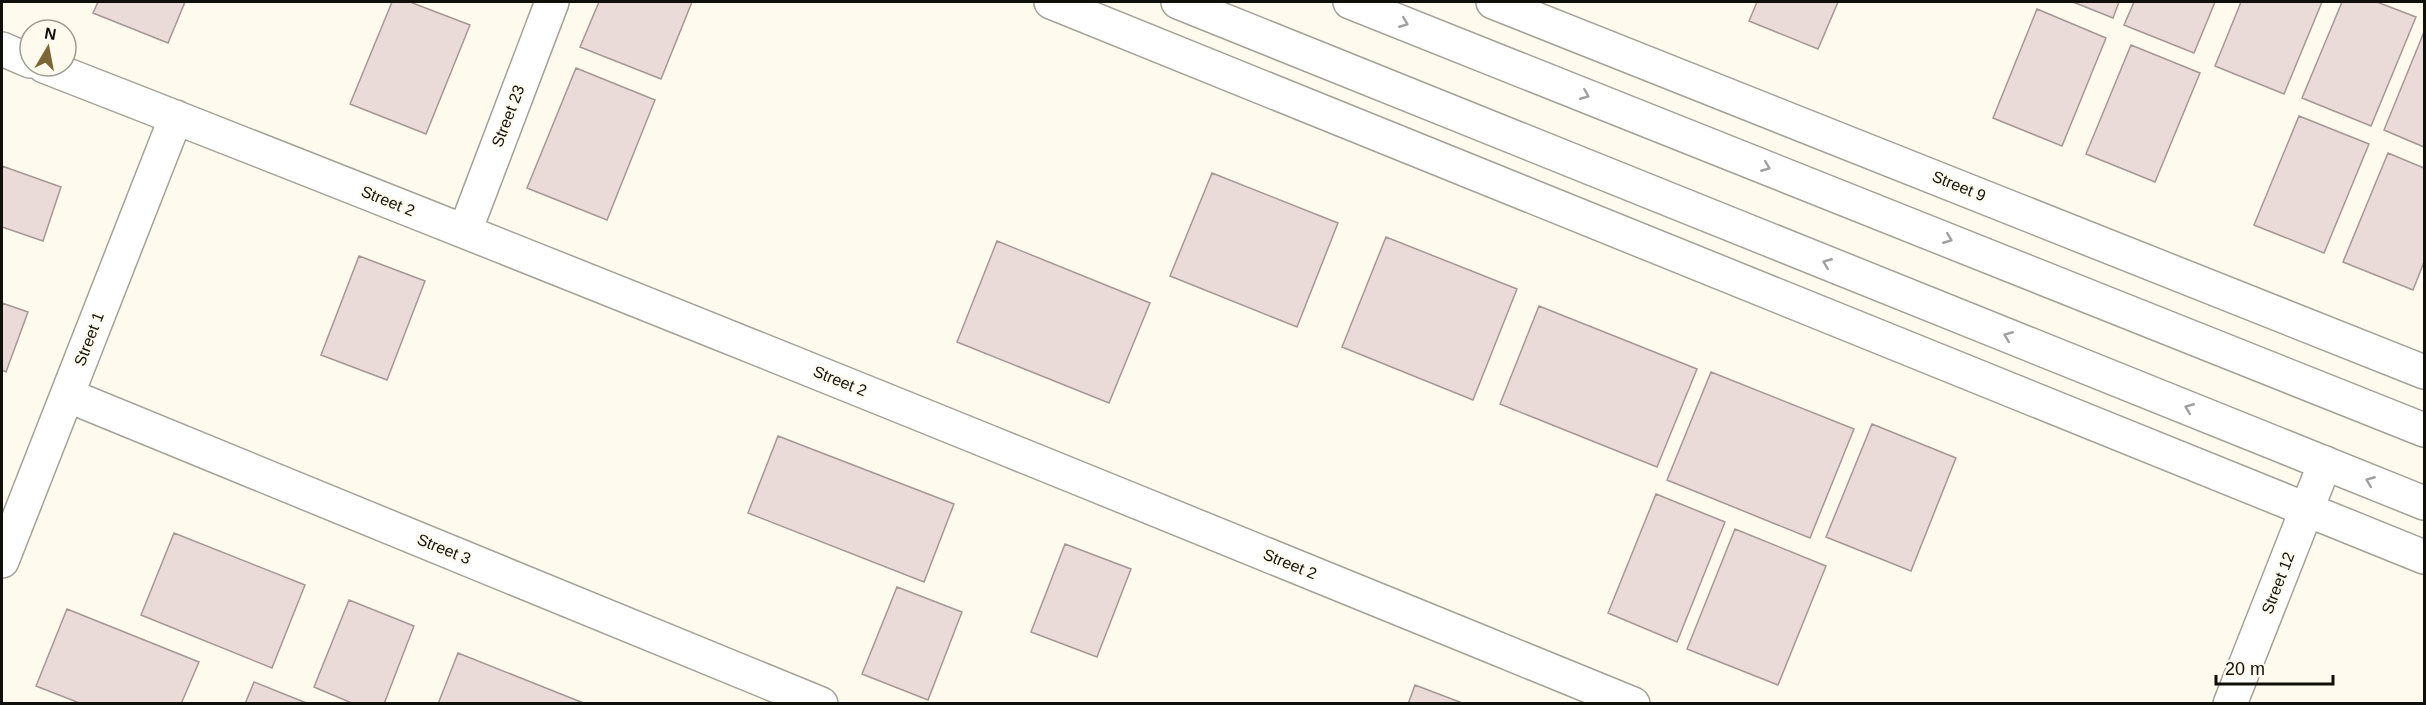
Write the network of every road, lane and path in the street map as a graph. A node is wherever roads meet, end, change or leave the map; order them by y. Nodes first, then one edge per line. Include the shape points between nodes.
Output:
1 (552, 2) edge
2 (1051, 2) edge
3 (1178, 2) edge
4 (1350, 2) edge
5 (1493, 2) edge
6 (2, 49) edge
7 (18, 55) edge
8 (75, 78) edge
9 (176, 117) junction
10 (465, 231) junction
11 (2424, 372) edge
12 (67, 395) junction
13 (2424, 430) edge
14 (2325, 463) junction
15 (2424, 503) edge
16 (2306, 509) junction
17 (2424, 557) edge
18 (2, 561) edge
19 (821, 704) edge
20 (1633, 704) edge
21 (2230, 704) edge

1 - 10 street, Street 23
2 - 16 street
14 -> 3 street
4 -> 13 street
5 - 11 street, Street 9
6 - 7 street
8 - 9 street, Street 2
9 - 10 street, Street 2
9 - 12 street, Street 1
10 - 20 street, Street 2
12 - 18 street, Street 1
12 - 19 street, Street 3
15 -> 14 street
14 - 16 street, Street 12
16 - 17 street
16 - 21 street, Street 12

